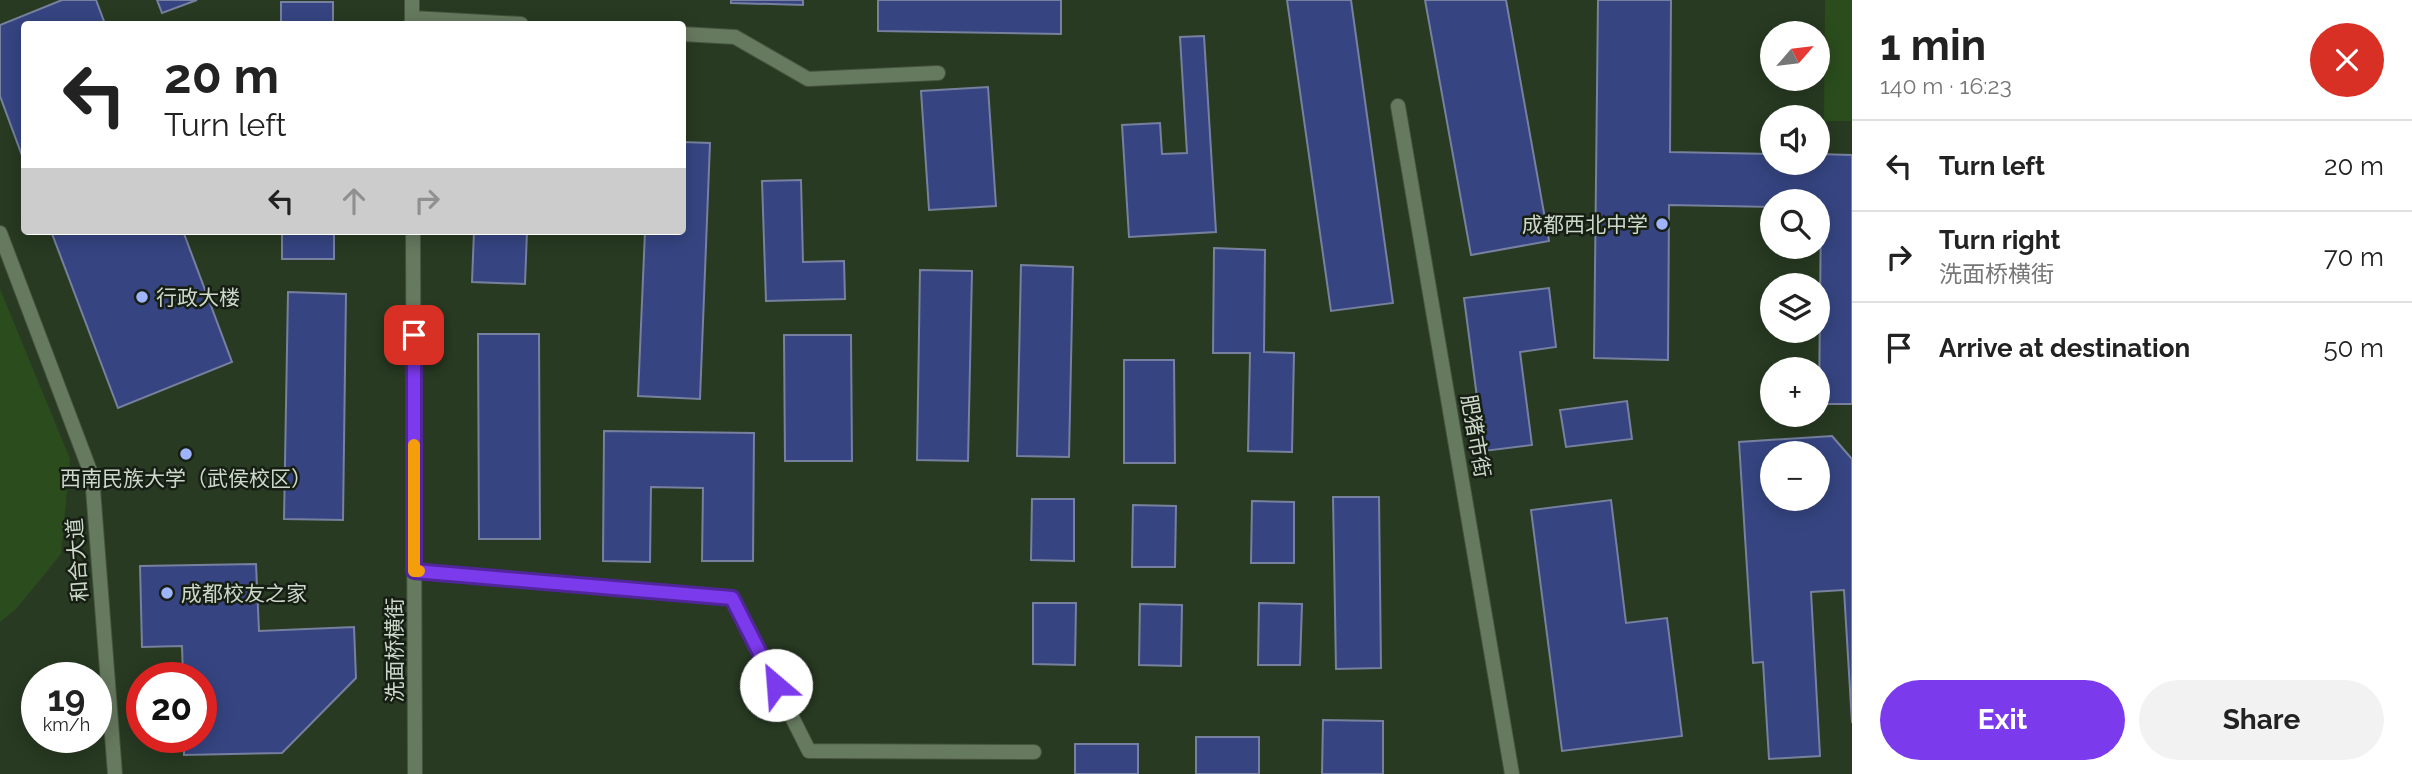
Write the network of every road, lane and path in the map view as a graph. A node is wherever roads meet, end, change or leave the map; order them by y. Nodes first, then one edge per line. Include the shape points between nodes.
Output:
1 (412, 0) edge
2 (412, 21) edge
3 (686, 34) edge
4 (938, 73) dead end
5 (1398, 106) dead end
6 (0, 233) edge
7 (413, 235) edge
8 (414, 571) junction
9 (1034, 752) dead end
10 (115, 774) edge
11 (415, 774) edge
12 (1512, 774) edge

1 - 2 street
3 - 4 street via 735,37 808,79
5 - 12 street, 肥猪市街
6 - 10 street, 和合大道 via 92,476
7 - 8 street, 洗面桥横街
8 - 9 street via 732,598 809,751
8 - 11 street, 洗面桥横街

